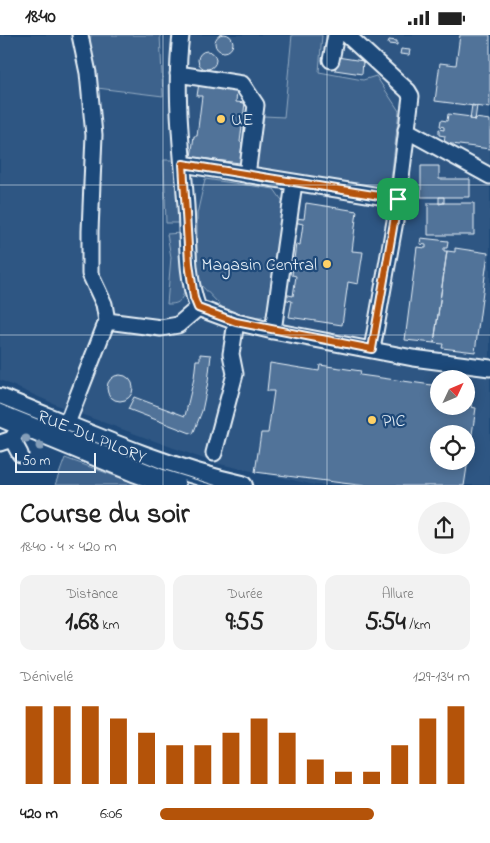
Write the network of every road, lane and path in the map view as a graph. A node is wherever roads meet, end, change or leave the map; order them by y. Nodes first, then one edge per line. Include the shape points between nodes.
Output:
1 (80, 35) edge
2 (181, 35) edge
3 (336, 35) edge
4 (347, 35) edge
5 (331, 60) dead end
6 (178, 74) junction
7 (406, 130) junction
8 (183, 164) junction
9 (247, 175) junction
10 (490, 176) edge
11 (294, 183) junction
12 (398, 199) junction
13 (198, 308) junction
14 (107, 321) junction
15 (236, 322) junction
16 (273, 331) junction
17 (372, 349) junction
18 (490, 367) edge
19 (0, 399) edge
20 (0, 416) edge
21 (66, 426) junction
22 (11, 436) edge
23 (214, 453) dead end
24 (20, 454) dead end
25 (175, 485) edge
26 (242, 485) edge

1 - 14 lane via 88,73 94,135 90,273 104,304
2 - 6 lane
3 - 5 lane
4 - 7 lane via 408,91 411,96
6 - 8 lane
6 - 9 lane via 242,84 256,105
7 - 10 lane
7 - 12 lane
8 - 9 lane
8 - 13 lane via 189,263
9 - 11 lane
11 - 12 lane
11 - 16 lane
12 - 17 lane
13 - 14 lane via 178,325 161,328
13 - 15 lane
14 - 21 lane
15 - 16 lane
15 - 23 lane via 231,354 235,374
16 - 17 lane
17 - 18 lane via 413,358
19 - 21 main road, RUE DU PILORY
20 - 22 main road, RUE DU PILORY
21 - 26 main road, RUE DU PILORY via 170,467
22 - 24 lane
22 - 25 main road, RUE DU PILORY

